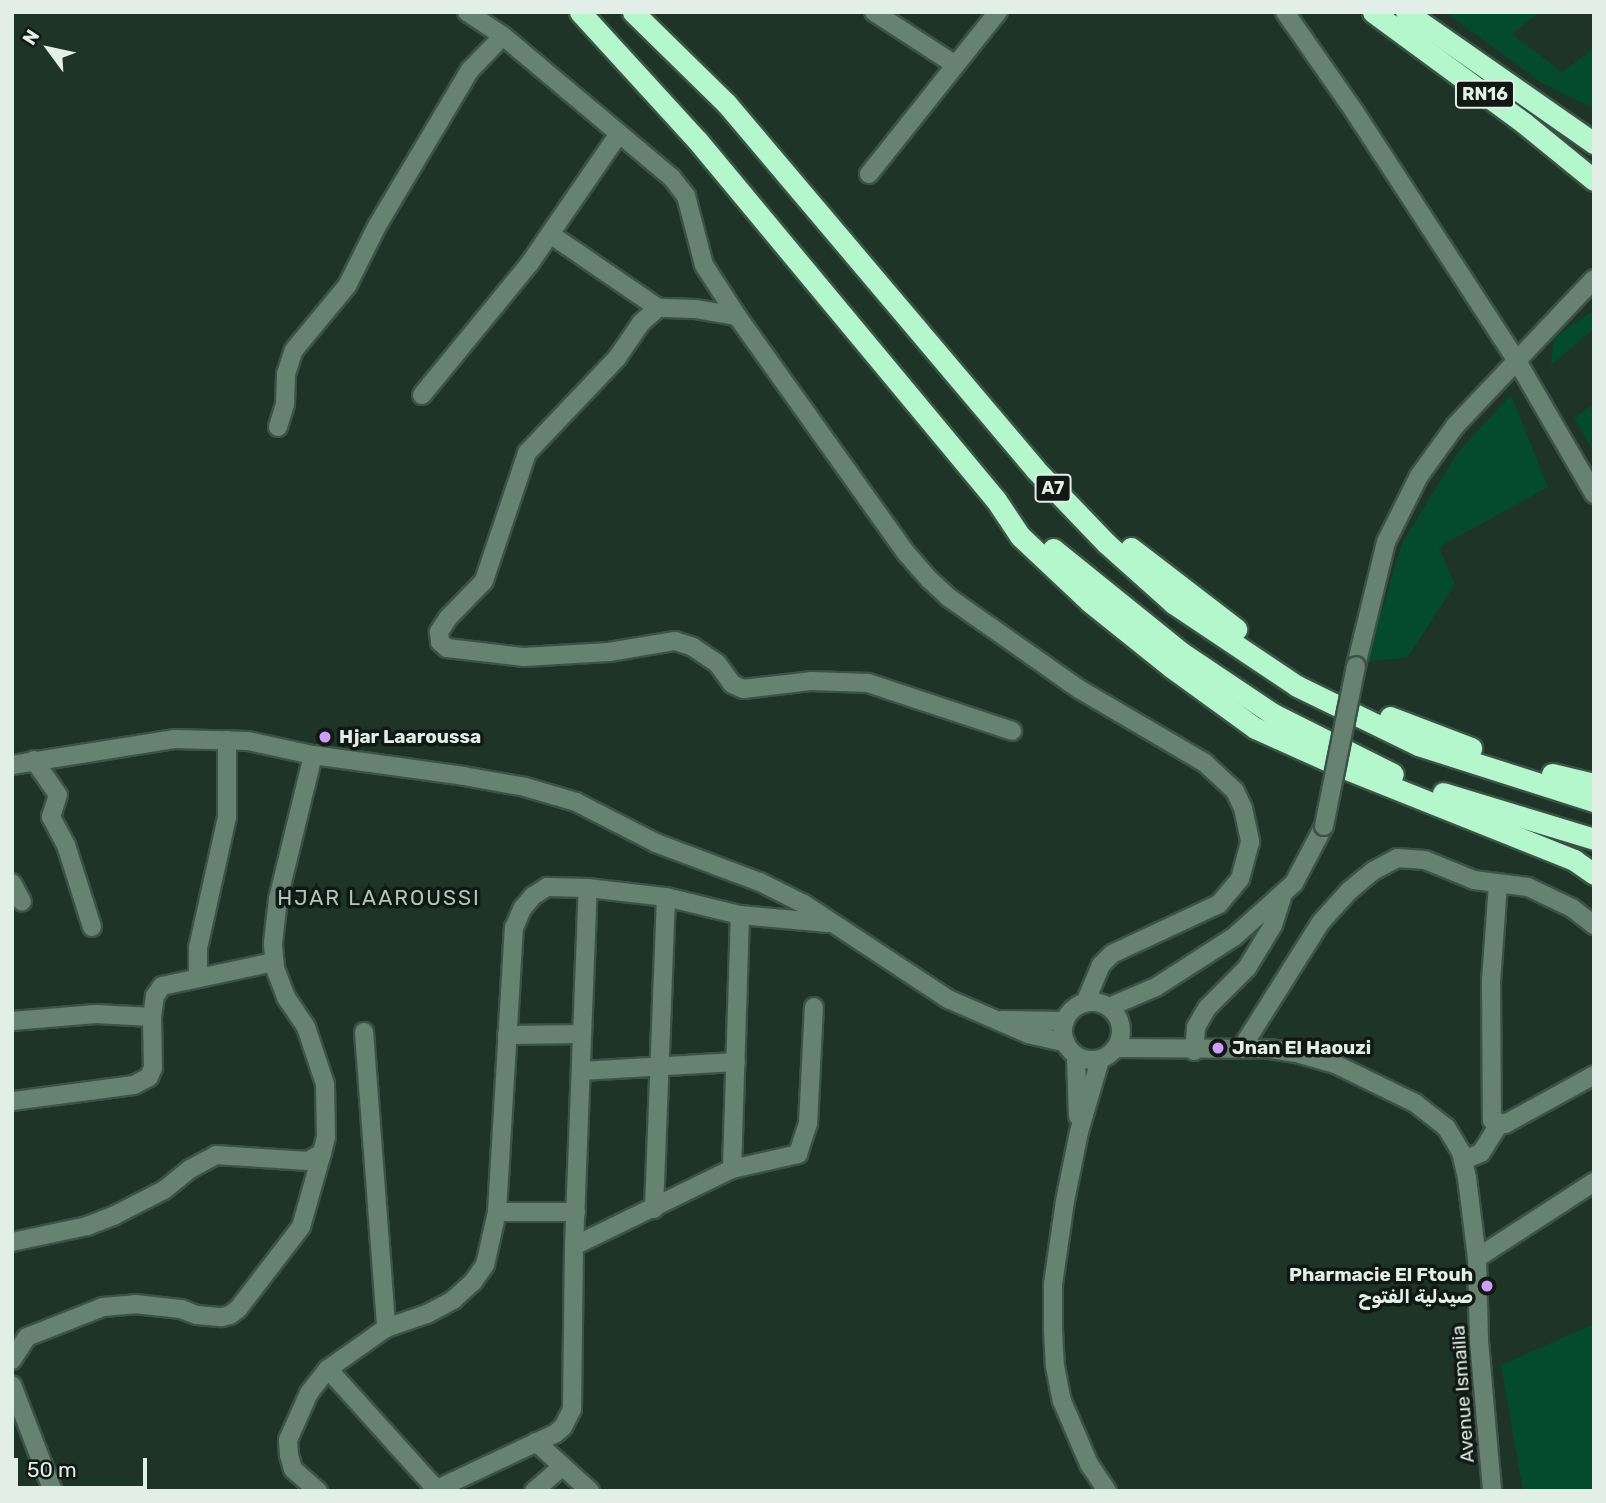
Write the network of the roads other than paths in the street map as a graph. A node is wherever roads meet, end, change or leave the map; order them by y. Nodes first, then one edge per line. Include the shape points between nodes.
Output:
1 (467, 12) edge
2 (580, 12) edge
3 (633, 12) edge
4 (874, 12) edge
5 (998, 12) edge
6 (1285, 12) edge
7 (1373, 12) edge
8 (1406, 12) edge
9 (503, 36) junction
10 (954, 64) junction
11 (618, 135) junction
12 (1594, 144) edge
13 (869, 174) dead end
14 (1594, 180) edge
15 (550, 234) junction
16 (1593, 283) edge
17 (658, 308) junction
18 (737, 316) junction
19 (1517, 361) junction
20 (422, 395) dead end
21 (278, 427) dead end
22 (1035, 469) junction
23 (1594, 494) edge
24 (996, 500) junction
25 (1012, 731) dead end
26 (227, 740) junction
27 (313, 755) junction
28 (34, 760) junction
29 (12, 765) edge
30 (1594, 784) edge
31 (1594, 801) edge
32 (1594, 839) edge
33 (1594, 874) edge
34 (12, 883) edge
35 (1498, 884) junction
36 (588, 888) junction
37 (1283, 894) junction
38 (666, 897) junction
39 (22, 902) dead end
40 (740, 915) junction
41 (829, 923) junction
42 (1594, 925) edge
43 (92, 927) dead end
44 (274, 962) junction
45 (1101, 965) junction
46 (198, 978) junction
47 (1156, 987) junction
48 (1085, 1003) junction
49 (1107, 1006) junction
50 (814, 1007) dead end
51 (152, 1017) junction
52 (998, 1020) junction
53 (12, 1021) edge
54 (1065, 1021) junction
55 (1121, 1026) junction
56 (364, 1032) dead end
57 (582, 1034) junction
58 (508, 1035) junction
59 (1116, 1048) junction
60 (1175, 1048) junction
61 (1241, 1049) junction
62 (1071, 1050) junction
63 (1194, 1051) junction
64 (1100, 1060) junction
65 (736, 1062) junction
66 (659, 1066) junction
67 (580, 1071) junction
68 (1594, 1075) edge
69 (12, 1101) edge
70 (1499, 1124) junction
71 (1079, 1132) junction
72 (322, 1153) junction
73 (1463, 1160) junction
74 (732, 1169) junction
75 (1594, 1182) edge
76 (654, 1209) junction
77 (497, 1212) junction
78 (576, 1212) junction
79 (12, 1242) edge
80 (574, 1246) junction
81 (1477, 1258) junction
82 (386, 1328) junction
83 (12, 1360) edge
84 (328, 1369) junction
85 (12, 1384) edge
86 (536, 1442) junction
87 (563, 1466) junction
88 (434, 1490) edge
89 (53, 1491) edge
90 (318, 1491) edge
91 (534, 1491) edge
92 (590, 1491) edge
93 (1107, 1491) edge
94 (1492, 1491) edge

1 - 9 street
2 - 24 highway, A7 via 697,140
3 - 22 highway, A7 via 726,103
4 - 10 street
5 - 10 street
6 - 19 street
7 - 14 highway, RN16
8 - 12 highway, RN16
9 - 11 street
9 - 21 street via 470,70 377,226 347,286 293,350
10 - 13 street
11 - 15 street
11 - 18 street via 672,178 686,196 704,265
15 - 17 street
15 - 20 street
16 - 19 street
17 - 18 street
17 - 25 street via 527,453 484,581 448,618 439,632 440,642 447,648 524,657 609,652 675,641 717,663 732,684 743,689 811,681 868,683
18 - 45 street via 930,580 1079,688 1205,763 1234,791 1250,842 1240,879 1220,904 1123,948
19 - 23 street
19 - 37 street, bridge via 1430,458 1395,519 1356,666 1324,827 1304,867
22 - 30 highway via 1313,685 1531,769
22 - 31 highway, A7 via 1106,543 1173,603 1297,686 1418,745
24 - 32 highway, A7 via 1182,653 1273,714 1390,772 1457,799
24 - 33 highway via 1020,536 1090,602 1255,728 1574,860
26 - 27 street
26 - 28 street via 174,739
26 - 46 street via 227,817 198,948
27 - 41 street via 464,776 576,802 656,843 760,881
27 - 44 street via 273,923
28 - 29 street
28 - 43 street via 58,795 51,817 66,845
34 - 39 street
35 - 42 street via 1528,887 1547,895
35 - 61 street via 1409,856 1373,872 1321,922
35 - 70 street via 1491,982 1490,1116
36 - 38 street
36 - 57 street
36 - 58 street via 547,887 522,909 514,928
37 - 47 street via 1235,936
37 - 63 street via 1273,925 1247,968 1196,1027
38 - 40 street
38 - 66 street
40 - 41 street
40 - 65 street
41 - 52 street via 929,989
44 - 46 street
44 - 72 street via 286,997 306,1027 325,1084
45 - 48 street
45 - 49 street
46 - 51 street via 159,988
47 - 49 street
47 - 55 street
48 - 49 street
48 - 54 street
49 - 55 street
50 - 74 street via 803,1146 790,1157
51 - 53 street via 96,1014
51 - 69 street via 153,1068 142,1082
52 - 54 street
52 - 62 street
54 - 62 street
55 - 59 street
55 - 60 street, Avenue Ismailia
56 - 82 street
57 - 58 street
57 - 67 street
58 - 77 street
59 - 60 street, Avenue Ismailia
59 - 64 street
60 - 63 street, Avenue Ismailia
61 - 63 street, Avenue Ismailia
61 - 73 street, Avenue Ismailia via 1300,1054 1335,1064 1415,1102 1446,1128
62 - 64 street
62 - 71 street
64 - 71 street
65 - 66 street
65 - 74 street
66 - 67 street
66 - 76 street
67 - 78 street
68 - 70 street
70 - 73 street via 1481,1153
71 - 93 street via 1053,1284 1055,1366 1062,1401 1089,1464
72 - 79 street via 308,1161 216,1155 115,1216
72 - 83 street via 301,1227 239,1309 222,1317 151,1305 103,1307 27,1337
73 - 81 street, Avenue Ismailia
74 - 76 street
75 - 81 street
76 - 80 street
77 - 78 street
77 - 82 street via 485,1265 473,1282 427,1314
78 - 80 street
80 - 86 street via 572,1409 563,1427
81 - 94 street, Avenue Ismailia
82 - 84 street
84 - 88 street
84 - 90 street via 309,1393 288,1440 293,1469
85 - 89 street
86 - 87 street
86 - 88 street
87 - 91 street
87 - 92 street

